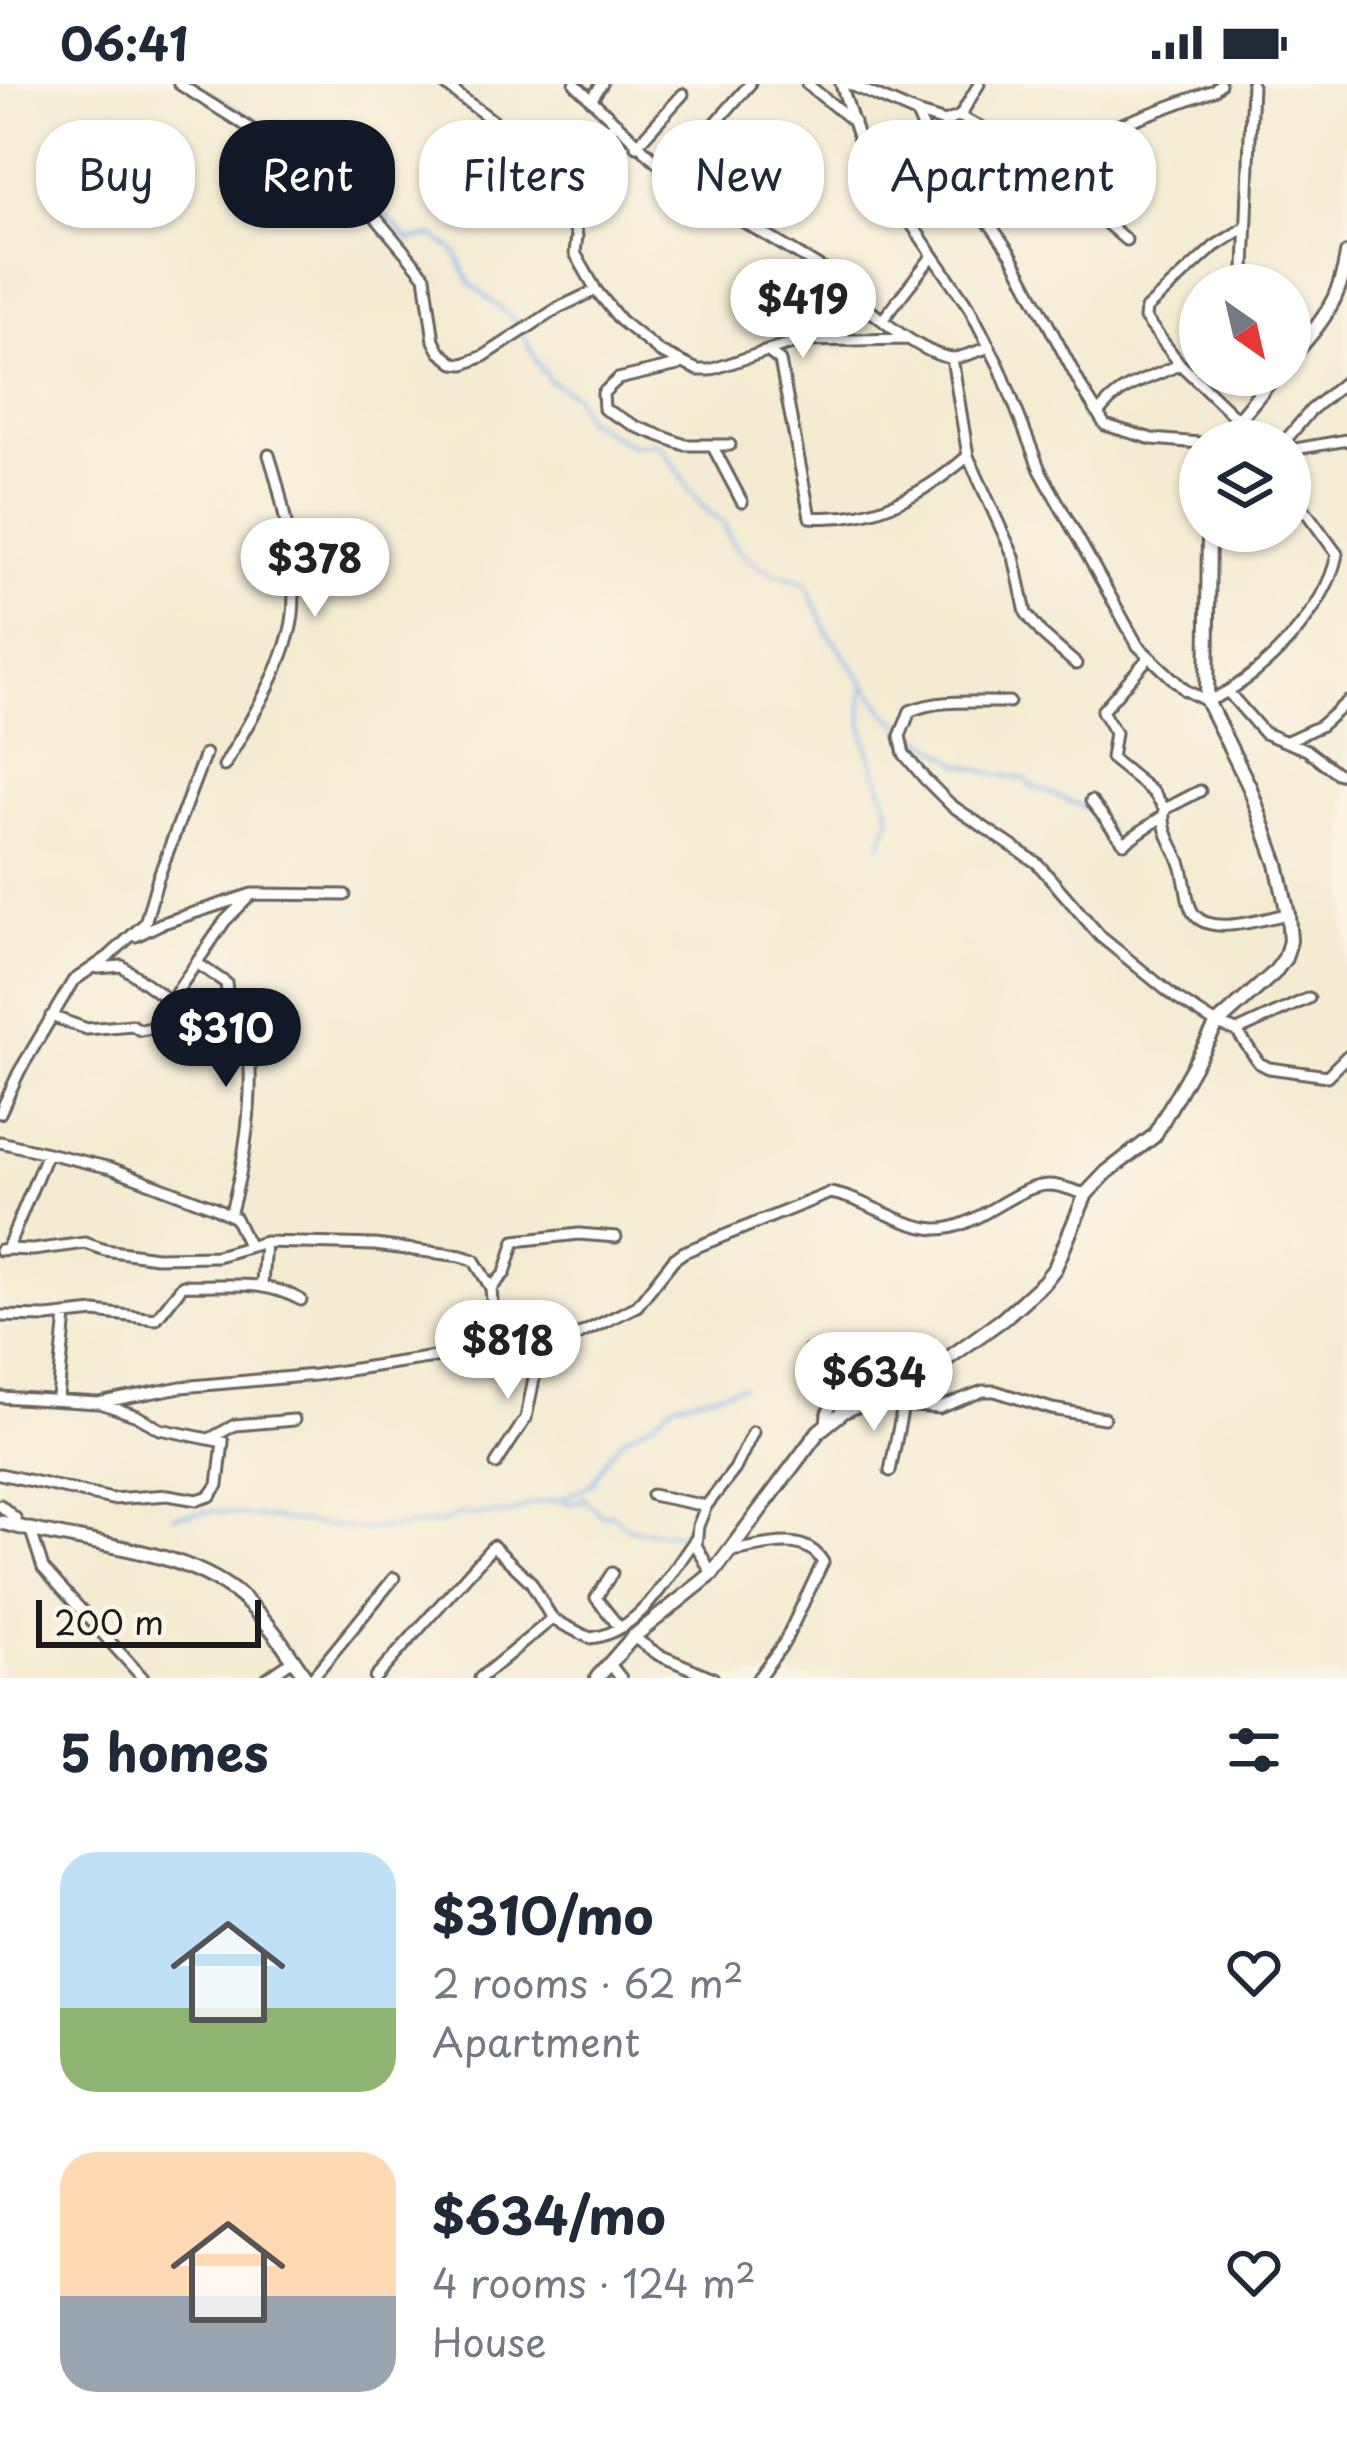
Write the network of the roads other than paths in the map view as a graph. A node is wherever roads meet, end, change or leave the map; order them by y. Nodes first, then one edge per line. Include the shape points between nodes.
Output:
1 (179, 84) edge
2 (445, 84) edge
3 (575, 84) edge
4 (602, 84) edge
5 (750, 84) edge
6 (807, 84) edge
7 (845, 84) edge
8 (979, 84) edge
9 (1220, 84) edge
10 (1252, 84) edge
11 (682, 94) dead end
12 (591, 100) junction
13 (916, 113) junction
14 (960, 116) junction
15 (490, 120) edge
16 (614, 120) edge
17 (719, 120) edge
18 (851, 120) edge
19 (856, 120) edge
20 (967, 120) edge
21 (1133, 120) edge
22 (628, 136) edge
23 (636, 146) junction
24 (652, 160) edge
25 (1246, 227) junction
26 (575, 228) edge
27 (751, 228) edge
28 (915, 228) edge
29 (1112, 228) edge
30 (1126, 240) dead end
31 (1347, 254) edge
32 (933, 255) junction
33 (1195, 264) edge
34 (1245, 264) edge
35 (1179, 278) edge
36 (596, 290) junction
37 (884, 318) junction
38 (1311, 335) edge
39 (908, 339) junction
40 (990, 347) junction
41 (767, 351) junction
42 (952, 358) junction
43 (1179, 363) edge
44 (680, 364) junction
45 (1179, 364) edge
46 (1347, 380) edge
47 (1213, 396) edge
48 (1258, 396) edge
49 (1098, 414) junction
50 (1238, 420) joint
51 (1303, 420) edge
52 (1347, 440) edge
53 (1179, 442) edge
54 (712, 445) junction
55 (730, 446) dead end
56 (1311, 446) edge
57 (269, 455) dead end
58 (968, 456) junction
59 (742, 502) dead end
60 (1311, 518) edge
61 (1209, 552) edge
62 (1347, 561) edge
63 (1334, 570) junction
64 (1149, 657) junction
65 (1076, 664) dead end
66 (1229, 693) junction
67 (1207, 701) junction
68 (1347, 701) edge
69 (1009, 702) dead end
70 (1288, 741) junction
71 (206, 754) dead end
72 (224, 766) dead end
73 (1342, 775) edge
74 (1347, 785) edge
75 (1201, 790) dead end
76 (1090, 801) dead end
77 (1164, 812) junction
78 (252, 894) junction
79 (345, 895) dead end
80 (1288, 914) junction
81 (128, 941) junction
82 (198, 964) junction
83 (92, 968) junction
84 (1309, 998) dead end
85 (172, 1003) junction
86 (51, 1016) junction
87 (1217, 1024) junction
88 (1237, 1031) junction
89 (1347, 1056) edge
90 (1347, 1075) edge
91 (1327, 1076) junction
92 (0, 1113) edge
93 (0, 1142) edge
94 (46, 1153) junction
95 (1085, 1194) junction
96 (230, 1215) junction
97 (616, 1238) dead end
98 (265, 1242) junction
99 (248, 1245) junction
100 (4, 1249) edge
101 (262, 1284) junction
102 (491, 1288) junction
103 (301, 1300) dead end
104 (0, 1316) edge
105 (66, 1316) junction
106 (808, 1352) dead end
107 (496, 1353) junction
108 (539, 1354) junction
109 (885, 1396) junction
110 (0, 1397) edge
111 (58, 1397) junction
112 (98, 1402) junction
113 (902, 1406) junction
114 (1104, 1418) dead end
115 (294, 1420) dead end
116 (826, 1425) junction
117 (753, 1432) dead end
118 (211, 1438) junction
119 (496, 1463) dead end
120 (890, 1471) dead end
121 (0, 1474) edge
122 (652, 1495) dead end
123 (0, 1504) edge
124 (706, 1507) junction
125 (0, 1522) edge
126 (16, 1527) junction
127 (32, 1531) junction
128 (695, 1540) junction
129 (730, 1551) junction
130 (612, 1573) dead end
131 (712, 1574) junction
132 (394, 1578) dead end
133 (647, 1615) junction
134 (553, 1619) junction
135 (620, 1628) junction
136 (633, 1637) junction
137 (293, 1660) junction
138 (609, 1663) junction
139 (134, 1667) junction
140 (126, 1678) edge
141 (143, 1678) edge
142 (267, 1678) edge
143 (309, 1678) edge
144 (375, 1678) edge
145 (480, 1678) edge
146 (596, 1678) edge
147 (621, 1678) edge
148 (713, 1678) edge
149 (758, 1678) edge

1 - 36 street via 356,194 424,276 431,332 446,358 474,361
2 - 15 street
3 - 12 street
4 - 12 street
5 - 17 street
6 - 18 street
7 - 13 street
7 - 19 street
8 - 14 street
9 - 21 street
10 - 25 street
11 - 23 street
12 - 16 street
13 - 14 street via 945,122
13 - 49 street via 945,173 1011,254
14 - 20 street
22 - 23 street
23 - 24 street
25 - 33 street
25 - 34 street
26 - 36 street via 575,253
27 - 37 street via 838,278
28 - 32 street
29 - 30 street
31 - 38 street via 1328,316
32 - 37 street
32 - 40 street
35 - 43 street via 1144,318
36 - 44 street via 620,320
37 - 39 street
39 - 41 street via 803,341
39 - 42 street
40 - 42 street
40 - 64 street via 1040,470
41 - 44 street via 710,370
41 - 58 street via 780,361 810,517 856,518 909,499
42 - 58 street
44 - 54 street via 617,379 602,393 604,409 685,445
45 - 49 street via 1113,394
46 - 51 street
47 - 50 street
48 - 50 street
49 - 53 street via 1121,432
52 - 56 street
54 - 55 street
54 - 59 street
57 - 72 street via 284,500 292,626
58 - 65 street via 1013,557 1026,613
60 - 63 street via 1337,554
61 - 67 street
62 - 63 street
63 - 66 street via 1277,655
64 - 67 street
64 - 77 street via 1102,712 1115,733 1111,758 1154,793
66 - 67 street
66 - 70 street via 1264,733
67 - 80 street via 1250,788
68 - 70 street
69 - 87 street via 910,711 900,736 904,754 951,805 1037,863 1101,937
70 - 73 street
71 - 81 street via 145,922
73 - 74 street
75 - 77 street
76 - 77 street via 1124,843
77 - 80 street via 1198,920 1228,925
78 - 79 street
78 - 81 street
78 - 82 street
80 - 87 street via 1285,958
81 - 83 street
82 - 85 street
82 - 96 street via 226,983 248,1041 242,1172
83 - 85 street via 122,966
83 - 86 street via 73,981
84 - 88 street
85 - 86 street via 152,1028 140,1030 87,1029
86 - 92 street
87 - 88 street
87 - 95 street via 1154,1136
88 - 91 street via 1269,1068
89 - 91 street
90 - 91 street
93 - 94 street
94 - 96 street via 111,1168
94 - 100 street
95 - 108 street via 1033,1188 938,1229 830,1193 684,1252 640,1304
95 - 109 street via 1044,1282 957,1353
96 - 99 street
97 - 102 street via 515,1241
98 - 99 street
98 - 101 street
98 - 102 street via 460,1256 474,1260
99 - 100 street via 217,1256 156,1257 85,1243
101 - 103 street
101 - 105 street via 182,1285 156,1319
102 - 107 street
104 - 105 street
105 - 111 street
106 - 116 street via 841,1387
107 - 108 street
107 - 112 street
108 - 119 street via 526,1418
109 - 113 street
109 - 116 street
110 - 111 street
111 - 112 street
112 - 118 street via 160,1429
113 - 114 street via 946,1407 995,1391
113 - 120 street
115 - 118 street via 235,1425
116 - 129 street
117 - 124 street
118 - 121 street via 223,1442 224,1462 218,1485 197,1500 112,1499
122 - 124 street
123 - 126 street
124 - 128 street
125 - 126 street
126 - 127 street
127 - 137 street via 174,1561 217,1579 248,1603
127 - 139 street via 43,1569
128 - 131 street
128 - 133 street
129 - 131 street
129 - 149 street via 800,1542 823,1562
130 - 135 street via 596,1598
131 - 133 street
132 - 143 street
133 - 135 street
133 - 136 street
134 - 135 street via 590,1638
134 - 144 street via 531,1582 493,1546
134 - 145 street
136 - 138 street
136 - 148 street
137 - 142 street
137 - 143 street
138 - 146 street
138 - 147 street
139 - 140 street
139 - 141 street

